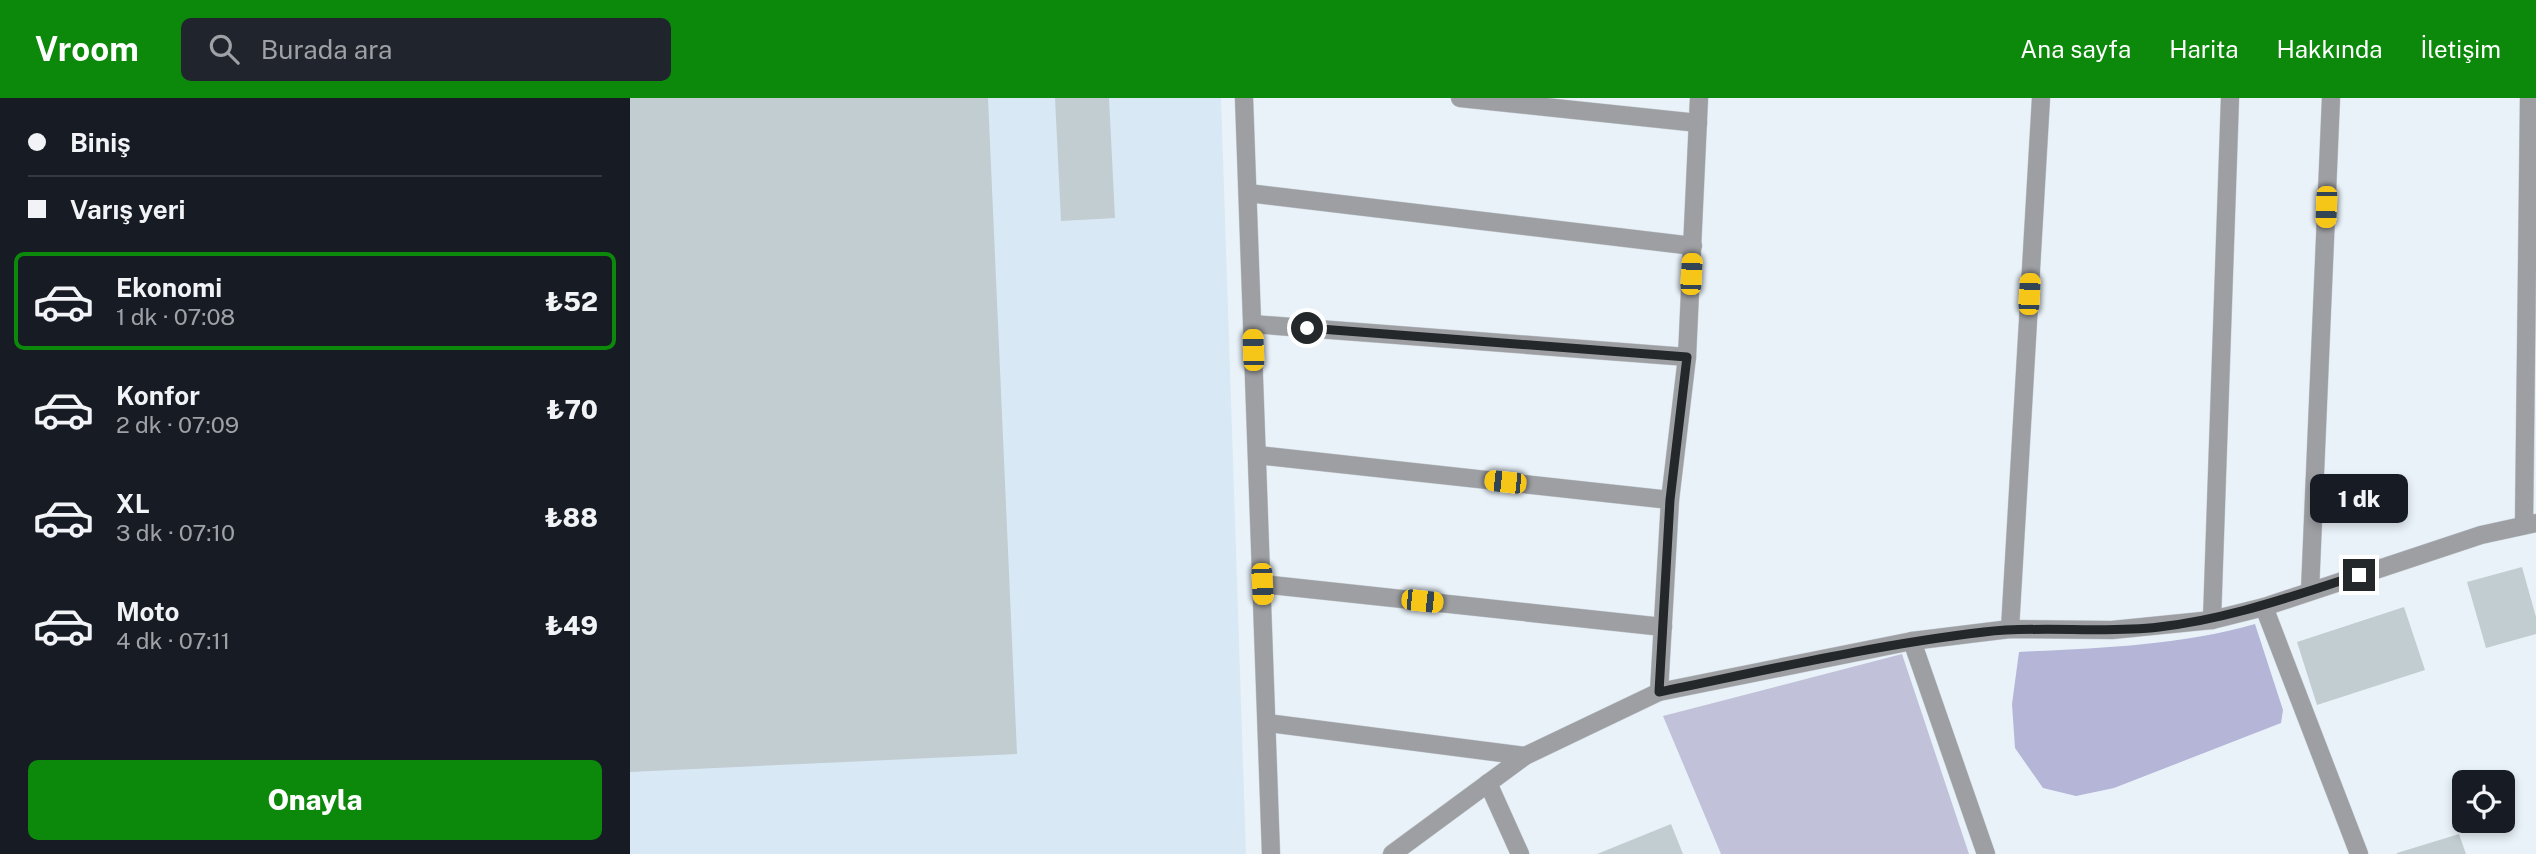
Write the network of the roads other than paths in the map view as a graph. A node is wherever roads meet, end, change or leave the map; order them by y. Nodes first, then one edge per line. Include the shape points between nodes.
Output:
1 (1244, 98) edge
2 (1460, 98) edge
3 (1699, 98) edge
4 (2041, 98) edge
5 (2230, 98) edge
6 (2331, 98) edge
7 (2529, 98) edge
8 (1698, 123) junction
9 (1248, 192) junction
10 (1693, 246) junction
11 (1252, 324) junction
12 (1687, 357) junction
13 (1257, 455) junction
14 (1670, 500) junction
15 (2530, 524) edge
16 (1262, 584) junction
17 (2310, 590) junction
18 (2264, 607) junction
19 (2212, 620) junction
20 (1663, 627) junction
21 (2010, 629) junction
22 (1912, 641) junction
23 (1659, 692) junction
24 (1268, 723) junction
25 (1525, 756) junction
26 (1488, 783) junction
27 (1271, 854) edge
28 (1392, 854) edge
29 (1520, 854) edge
30 (1986, 854) edge
31 (2359, 854) edge

1 - 9 street
2 - 8 street
3 - 8 street
4 - 21 street
5 - 19 street
6 - 17 street
7 - 15 street
8 - 10 street
9 - 10 street
9 - 11 street
10 - 12 street
11 - 12 street
11 - 13 street
12 - 14 street
13 - 14 street
13 - 16 street
14 - 20 street
15 - 17 street via 2481,535
16 - 20 street
16 - 24 street
17 - 18 street
18 - 19 street
18 - 31 street
19 - 21 street via 2112,630
20 - 23 street
21 - 22 street
22 - 23 street
22 - 30 street
23 - 25 street
24 - 25 street
24 - 27 street
25 - 26 street
26 - 28 street
26 - 29 street

